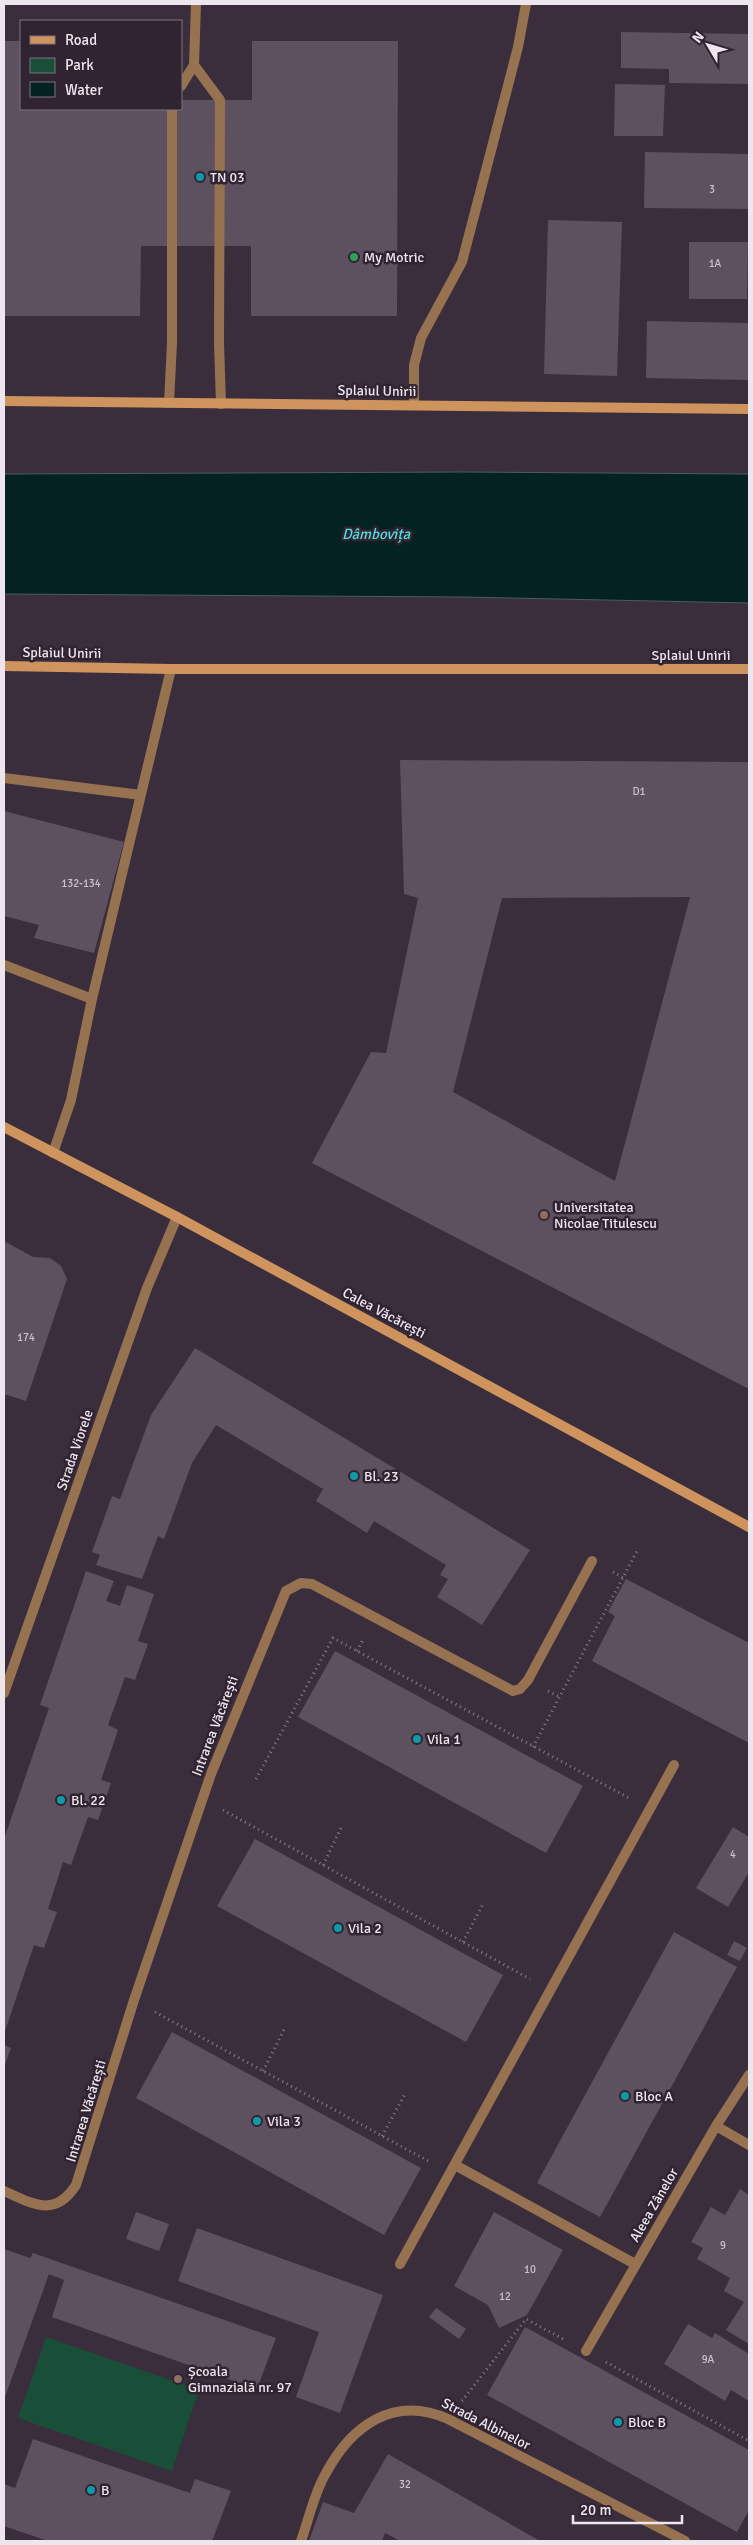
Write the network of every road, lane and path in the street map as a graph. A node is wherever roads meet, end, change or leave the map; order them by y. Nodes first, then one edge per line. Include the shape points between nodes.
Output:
1 (196, 4) edge
2 (526, 4) edge
3 (194, 65) junction
4 (182, 84) edge
5 (172, 110) edge
6 (4, 401) edge
7 (169, 403) junction
8 (222, 404) junction
9 (414, 405) junction
10 (749, 409) edge
11 (4, 666) edge
12 (171, 669) junction
13 (749, 669) edge
14 (4, 778) edge
15 (142, 796) junction
16 (4, 965) edge
17 (92, 999) junction
18 (4, 1127) edge
19 (53, 1152) junction
20 (177, 1217) junction
21 (749, 1527) edge
22 (637, 1551) dead end
23 (592, 1561) dead end
24 (4, 1694) edge
25 (533, 1746) junction
26 (674, 1765) dead end
27 (256, 1778) dead end
28 (202, 1798) junction
29 (649, 1809) junction
30 (342, 1826) dead end
31 (323, 1864) junction
32 (483, 1904) dead end
33 (463, 1942) junction
34 (550, 1990) junction
35 (134, 2000) junction
36 (284, 2028) dead end
37 (263, 2071) junction
38 (749, 2075) edge
39 (405, 2094) dead end
40 (716, 2126) junction
41 (382, 2136) junction
42 (749, 2145) edge
43 (453, 2169) junction
44 (4, 2192) edge
45 (400, 2264) dead end
46 (635, 2264) junction
47 (586, 2351) junction
48 (448, 2419) junction
49 (749, 2441) edge
50 (301, 2541) edge
51 (685, 2541) edge

1 - 3 street
2 - 9 street via 518,47 462,262 421,338 414,365
3 - 4 street
3 - 8 street via 220,100 219,343
5 - 7 street
6 - 7 main road, Splaiul Unirii
7 - 8 main road, Splaiul Unirii
8 - 9 main road, Splaiul Unirii
9 - 10 main road, Splaiul Unirii
11 - 12 main road, Splaiul Unirii
12 - 13 main road, Splaiul Unirii
12 - 15 street
14 - 15 street
15 - 17 street
16 - 17 street
17 - 19 street via 71,1100
18 - 19 main road, Calea Văcărești
19 - 20 main road, Calea Văcărești
20 - 21 main road, Calea Văcărești
20 - 24 street, Strada Viorele via 147,1288
22 - 25 path
23 - 28 street, Intrarea Văcărești via 528,1680 520,1689 513,1691 312,1584 293,1586 281,1598
25 - 27 path via 333,1638
25 - 29 path
26 - 29 street
28 - 31 path
28 - 35 street, Intrarea Văcărești
29 - 34 street
30 - 31 path
31 - 33 path
32 - 33 path
33 - 34 path
34 - 43 street
35 - 37 path
35 - 44 street, Intrarea Văcărești via 80,2178 72,2191 48,2206
36 - 37 path
37 - 41 path
38 - 40 street, Aleea Zânelor
39 - 41 path
40 - 42 street
40 - 46 street, Aleea Zânelor
41 - 43 path
43 - 45 street
43 - 46 street
46 - 47 street, Aleea Zânelor
47 - 48 path via 526,2319
47 - 49 path
48 - 50 street, Strada Albinelor via 433,2412 401,2410 383,2414 368,2423 338,2453 325,2474
48 - 51 street, Strada Albinelor

